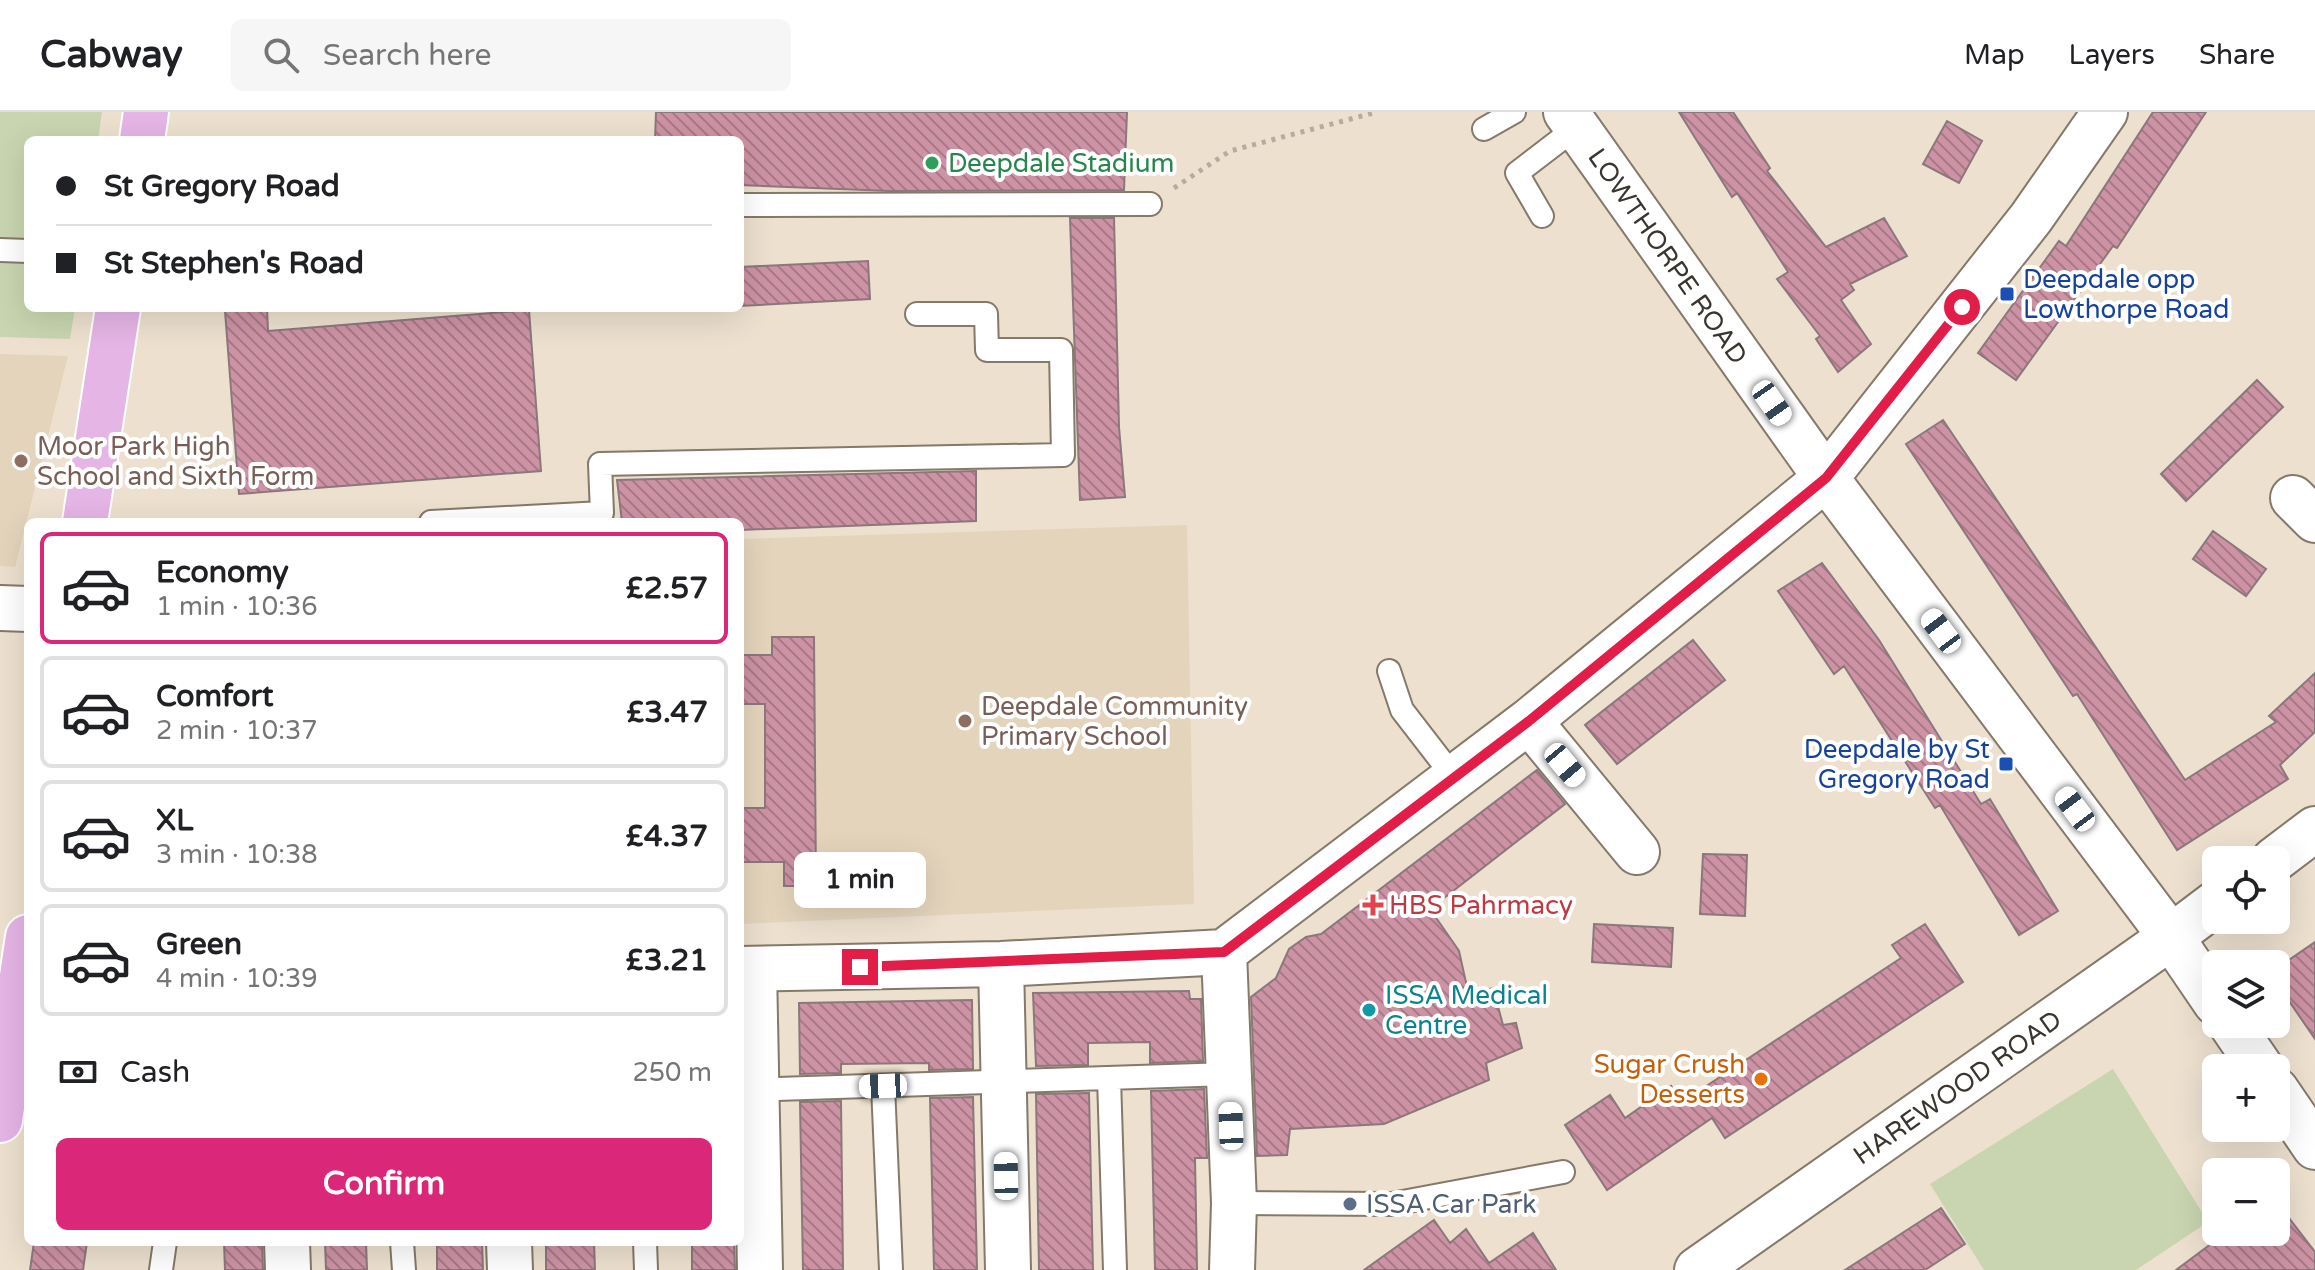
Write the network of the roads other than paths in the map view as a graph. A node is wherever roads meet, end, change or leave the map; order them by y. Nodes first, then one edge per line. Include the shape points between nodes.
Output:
1 (146, 112) edge
2 (1514, 112) edge
3 (2105, 112) edge
4 (1572, 119) edge
5 (1484, 129) dead end
6 (143, 136) edge
7 (1150, 204) road end
8 (744, 205) edge
9 (1542, 216) dead end
10 (0, 250) edge
11 (24, 251) edge
12 (117, 312) edge
13 (917, 314) dead end
14 (1826, 478) junction
15 (86, 518) edge
16 (507, 518) edge
17 (0, 608) edge
18 (24, 609) edge
19 (1389, 671) dead end
20 (1529, 721) junction
21 (1453, 776) junction
22 (2315, 829) edge
23 (2290, 848) edge
24 (1637, 852) dead end
25 (2202, 914) edge
26 (2171, 937) junction
27 (1224, 952) junction
28 (24, 954) edge
29 (1001, 964) junction
30 (747, 969) edge
31 (2202, 982) edge
32 (16, 987) edge
33 (1229, 1074) junction
34 (1109, 1078) junction
35 (1003, 1082) junction
36 (883, 1086) junction
37 (747, 1090) edge
38 (2290, 1110) edge
39 (0, 1120) edge
40 (2315, 1147) edge
41 (1563, 1172) dead end
42 (1234, 1203) junction
43 (164, 1246) edge
44 (287, 1246) edge
45 (402, 1246) edge
46 (509, 1246) edge
47 (645, 1246) edge
48 (161, 1270) edge
49 (288, 1270) edge
50 (404, 1270) edge
51 (510, 1270) edge
52 (646, 1270) edge
53 (760, 1270) edge
54 (891, 1270) edge
55 (1008, 1270) edge
56 (1115, 1270) edge
57 (1232, 1270) edge
58 (1697, 1270) edge

1 - 6 main road
2 - 5 lane
3 - 14 street via 2031,218
4 - 9 lane via 1517,173
4 - 14 street, LOWTHORPE ROAD
7 - 8 lane
10 - 11 lane
12 - 15 main road
13 - 16 lane via 986,314 987,350 1061,350 1063,455 600,464 602,513
14 - 20 street
14 - 26 street, LOWTHORPE ROAD
17 - 18 street
19 - 21 lane via 1402,710
20 - 21 street
20 - 24 street
21 - 27 street
22 - 23 street
25 - 26 street, HAREWOOD ROAD
26 - 31 street, LOWTHORPE ROAD
26 - 58 street, HAREWOOD ROAD
27 - 29 street
27 - 33 street
28 - 32 main road
29 - 30 street
29 - 35 street
30 - 37 street
32 - 39 main road
33 - 34 lane
33 - 42 street
34 - 35 lane
34 - 56 lane
35 - 36 lane
35 - 55 street
36 - 37 lane
36 - 54 lane
37 - 53 street
38 - 40 street
41 - 42 lane via 1392,1204
42 - 57 street
43 - 48 lane
44 - 49 street
45 - 50 lane
46 - 51 street
47 - 52 lane

